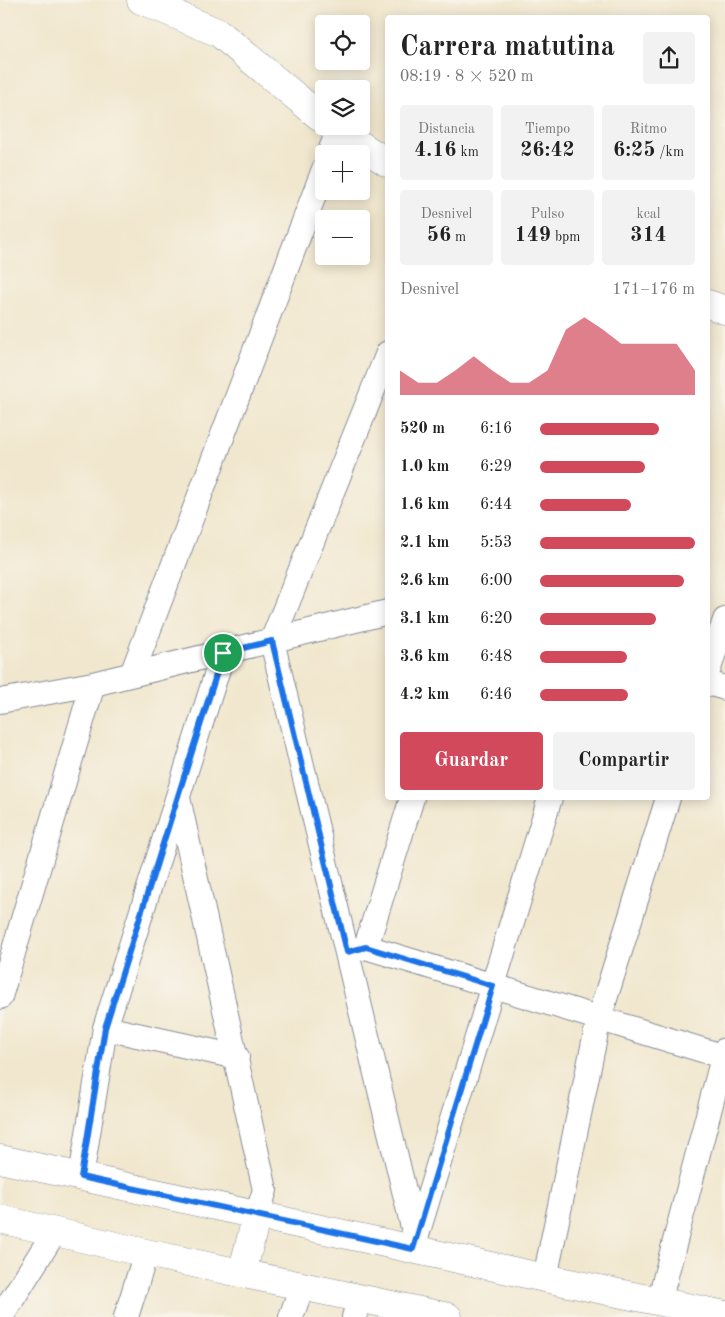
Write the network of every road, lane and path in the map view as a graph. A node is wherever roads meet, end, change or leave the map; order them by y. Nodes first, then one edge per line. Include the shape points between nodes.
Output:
1 (141, 0) edge
2 (315, 119) edge
3 (335, 135) edge
4 (385, 161) edge
5 (315, 193) edge
6 (710, 305) edge
7 (725, 310) edge
8 (385, 361) edge
9 (385, 613) edge
10 (725, 620) edge
11 (272, 641) junction
12 (223, 653) junction
13 (710, 665) edge
14 (132, 674) junction
15 (93, 684) junction
16 (710, 684) edge
17 (725, 688) edge
18 (0, 701) edge
19 (178, 797) junction
20 (411, 800) edge
21 (549, 800) edge
22 (667, 800) edge
23 (356, 949) junction
24 (493, 986) junction
25 (0, 997) edge
26 (599, 1018) junction
27 (105, 1028) junction
28 (724, 1055) edge
29 (237, 1057) junction
30 (0, 1159) edge
31 (81, 1177) junction
32 (257, 1215) junction
33 (0, 1219) edge
34 (55, 1231) junction
35 (414, 1244) junction
36 (146, 1253) junction
37 (242, 1273) junction
38 (544, 1278) junction
39 (302, 1286) junction
40 (659, 1302) junction
41 (357, 1308) edge
42 (725, 1315) edge
43 (1, 1317) edge
44 (126, 1317) edge
45 (291, 1317) edge
46 (448, 1317) edge

1 - 2 street via 219,32
3 - 4 street
5 - 14 street
6 - 7 street
8 - 11 street
9 - 11 street
10 - 13 street
11 - 12 street
11 - 23 street
12 - 14 street
12 - 19 street
14 - 15 street
15 - 18 street
15 - 25 street
16 - 17 street
19 - 27 street
19 - 29 street
20 - 23 street
21 - 24 street
22 - 26 street
23 - 24 street
23 - 35 street
24 - 26 street
24 - 35 street
26 - 28 street
26 - 38 street
27 - 29 street
27 - 31 street
28 - 40 street
29 - 32 street via 265,1190
30 - 31 street
31 - 32 street
32 - 35 street
32 - 37 street
33 - 34 street
34 - 36 street
34 - 43 street
35 - 38 street
36 - 37 street
36 - 44 street
37 - 39 street
38 - 40 street
39 - 41 street
39 - 45 street
40 - 42 street
41 - 46 street

